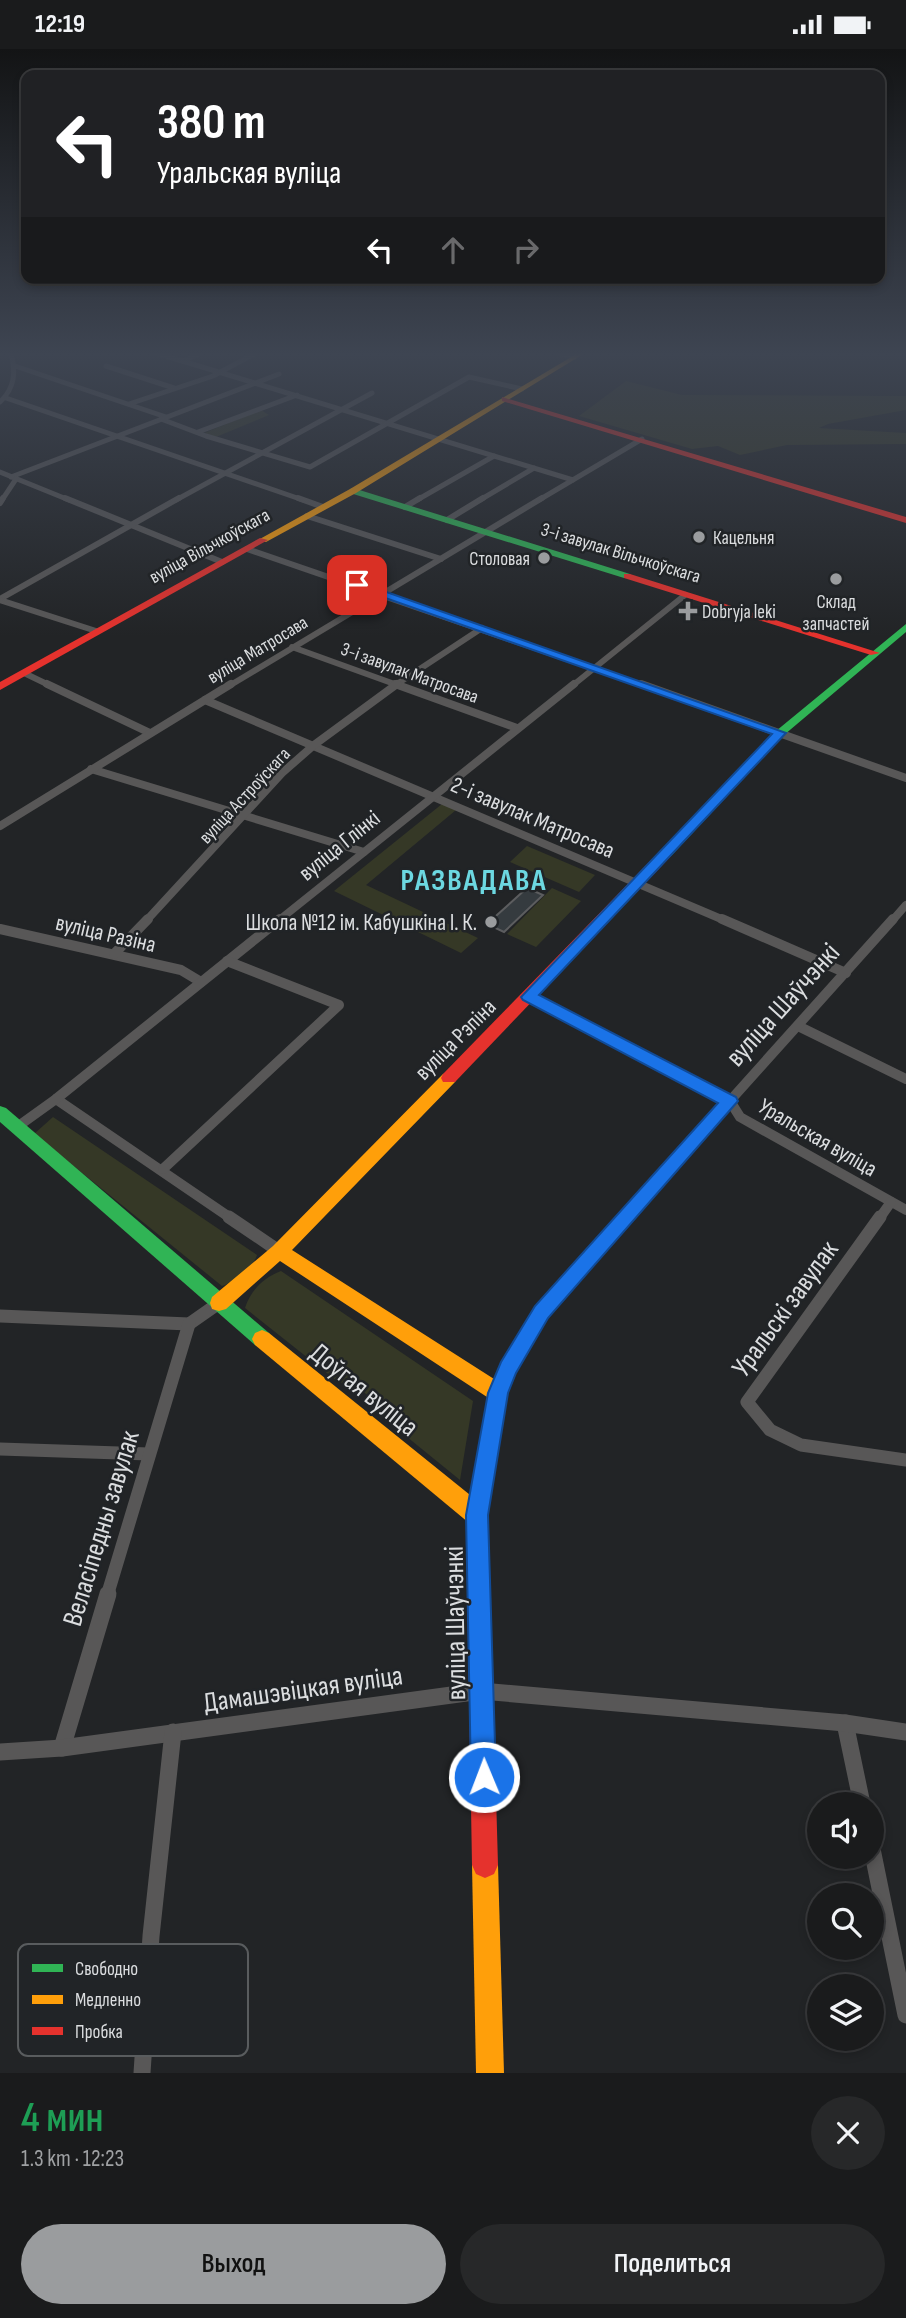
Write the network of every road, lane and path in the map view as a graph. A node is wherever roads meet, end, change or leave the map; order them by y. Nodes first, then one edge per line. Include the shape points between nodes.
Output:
1 (89, 447) edge
2 (151, 447) edge
3 (244, 447) edge
4 (270, 447) edge
5 (345, 447) edge
6 (426, 447) edge
7 (464, 447) edge
8 (628, 447) edge
9 (670, 447) edge
10 (260, 453) junction
11 (494, 456) junction
12 (534, 468) junction
13 (0, 472) edge
14 (225, 473) junction
15 (13, 478) junction
16 (573, 480) junction
17 (354, 491) junction
18 (0, 503) edge
19 (324, 507) junction
20 (405, 507) junction
21 (307, 516) junction
22 (447, 520) junction
23 (906, 520) edge
24 (132, 525) junction
25 (486, 532) junction
26 (247, 549) junction
27 (441, 559) junction
28 (222, 562) junction
29 (382, 593) junction
30 (685, 595) junction
31 (0, 600) edge
32 (906, 627) edge
33 (482, 628) junction
34 (96, 631) junction
35 (292, 647) junction
36 (876, 653) junction
37 (593, 668) junction
38 (24, 673) junction
39 (397, 684) junction
40 (0, 687) edge
41 (205, 700) junction
42 (517, 728) junction
43 (150, 733) junction
44 (780, 733) junction
45 (314, 745) junction
46 (90, 769) junction
47 (906, 778) edge
48 (434, 796) junction
49 (246, 814) junction
50 (0, 826) edge
51 (364, 852) junction
52 (638, 882) junction
53 (906, 905) edge
54 (0, 929) edge
55 (114, 954) junction
56 (227, 961) junction
57 (846, 973) junction
58 (201, 982) junction
59 (529, 997) junction
60 (798, 1026) junction
61 (906, 1079) edge
62 (56, 1099) junction
63 (730, 1101) junction
64 (0, 1111) edge
65 (17, 1127) junction
66 (163, 1169) junction
67 (891, 1202) junction
68 (906, 1210) edge
69 (279, 1251) junction
70 (219, 1303) junction
71 (0, 1316) edge
72 (189, 1324) junction
73 (498, 1393) junction
74 (0, 1449) edge
75 (149, 1454) junction
76 (906, 1460) edge
77 (477, 1515) junction
78 (481, 1691) junction
79 (845, 1723) junction
80 (906, 1732) edge
81 (173, 1733) junction
82 (62, 1748) junction
83 (0, 1752) edge
84 (859, 1792) edge
85 (876, 1869) edge
86 (150, 1944) edge
87 (906, 2015) edge
88 (490, 2073) edge

1 - 15 street
2 - 14 street
3 - 10 street
4 - 10 street
5 - 10 street via 310,467
6 - 17 street, вуліца Вільчкоўскага
7 - 11 street
8 - 16 street, вуліца Матросава
9 - 23 street
10 - 14 street
11 - 12 street
11 - 20 street
12 - 16 street
12 - 22 street
13 - 15 street
14 - 19 street
14 - 24 street
15 - 18 street
15 - 24 street
16 - 25 street, вуліца Матросава
17 - 19 street, вуліца Вільчкоўскага
17 - 20 street, 3-і завулак Вільчкоўскага
19 - 21 street, вуліца Вільчкоўскага
20 - 22 street, 3-і завулак Вільчкоўскага
21 - 26 street, вуліца Вільчкоўскага
21 - 27 street
22 - 25 street, 3-і завулак Вільчкоўскага
24 - 28 street
24 - 31 street
25 - 27 street, вуліца Матросава
25 - 30 street, 3-і завулак Вільчкоўскага
26 - 28 street, вуліца Вільчкоўскага
26 - 29 street
27 - 29 street, вуліца Матросава
28 - 34 street, вуліца Вільчкоўскага
29 - 33 street
29 - 35 street, вуліца Матросава
30 - 36 street, 3-і завулак Вільчкоўскага
30 - 37 street, вуліца Глінкі
31 - 34 street
32 - 36 street, вуліца Рэпіна
33 - 37 street
33 - 39 street, вуліца Астроўскага
34 - 38 street, вуліца Вільчкоўскага
35 - 39 street, 3-і завулак Матросава
35 - 41 street, вуліца Матросава
36 - 44 street, вуліца Рэпіна
37 - 42 street, вуліца Глінкі
37 - 44 street
38 - 40 street, вуліца Вільчкоўскага
38 - 43 street
39 - 42 street, 3-і завулак Матросава
39 - 45 street, вуліца Астроўскага
41 - 43 street, вуліца Матросава
41 - 45 street, 2-і завулак Матросава
42 - 48 street, вуліца Глінкі
43 - 46 street, вуліца Матросава
44 - 47 street
44 - 52 street, вуліца Рэпіна
45 - 48 street, 2-і завулак Матросава
45 - 49 street, вуліца Астроўскага
46 - 49 street
46 - 50 street, вуліца Матросава
48 - 51 street, вуліца Глінкі
48 - 52 street, 2-і завулак Матросава
49 - 51 street
49 - 55 street, вуліца Астроўскага
51 - 56 street, вуліца Глінкі
52 - 57 street, 2-і завулак Матросава
52 - 59 street, вуліца Рэпіна
53 - 57 street, вуліца Шаўчэнкі
54 - 55 street, вуліца Разіна
55 - 58 street, вуліца Разіна via 181,970
56 - 58 street, вуліца Глінкі
56 - 66 street via 339,1005
57 - 60 street, вуліца Шаўчэнкі
58 - 62 street, вуліца Глінкі
59 - 63 street, Уральская вуліца
59 - 69 street, вуліца Рэпіна
60 - 61 street
60 - 63 street, вуліца Шаўчэнкі
62 - 65 street, вуліца Глінкі
62 - 66 street
63 - 67 street, Уральская вуліца via 740,1117
63 - 73 street, вуліца Шаўчэнкі via 541,1312
64 - 65 street, Доўгая вуліца
65 - 70 street, Доўгая вуліца
66 - 69 street
67 - 68 street, Уральская вуліца
67 - 76 street, Уральскі завулак via 747,1402 769,1430 801,1445
69 - 70 street
69 - 73 street
70 - 72 street
70 - 77 street, Доўгая вуліца
71 - 72 street
72 - 75 street, Веласіпедны завулак
73 - 77 street, вуліца Шаўчэнкі
74 - 75 street
75 - 82 street, Веласіпедны завулак
77 - 78 street, вуліца Шаўчэнкі
78 - 79 street, Дамашэвіцкая вуліца
78 - 81 street, Дамашэвіцкая вуліца
78 - 88 street, вуліца Шаўчэнкі
79 - 80 street, Дамашэвіцкая вуліца
79 - 84 street
81 - 82 street, Дамашэвіцкая вуліца
81 - 86 street
82 - 83 street, Дамашэвіцкая вуліца
85 - 87 street

